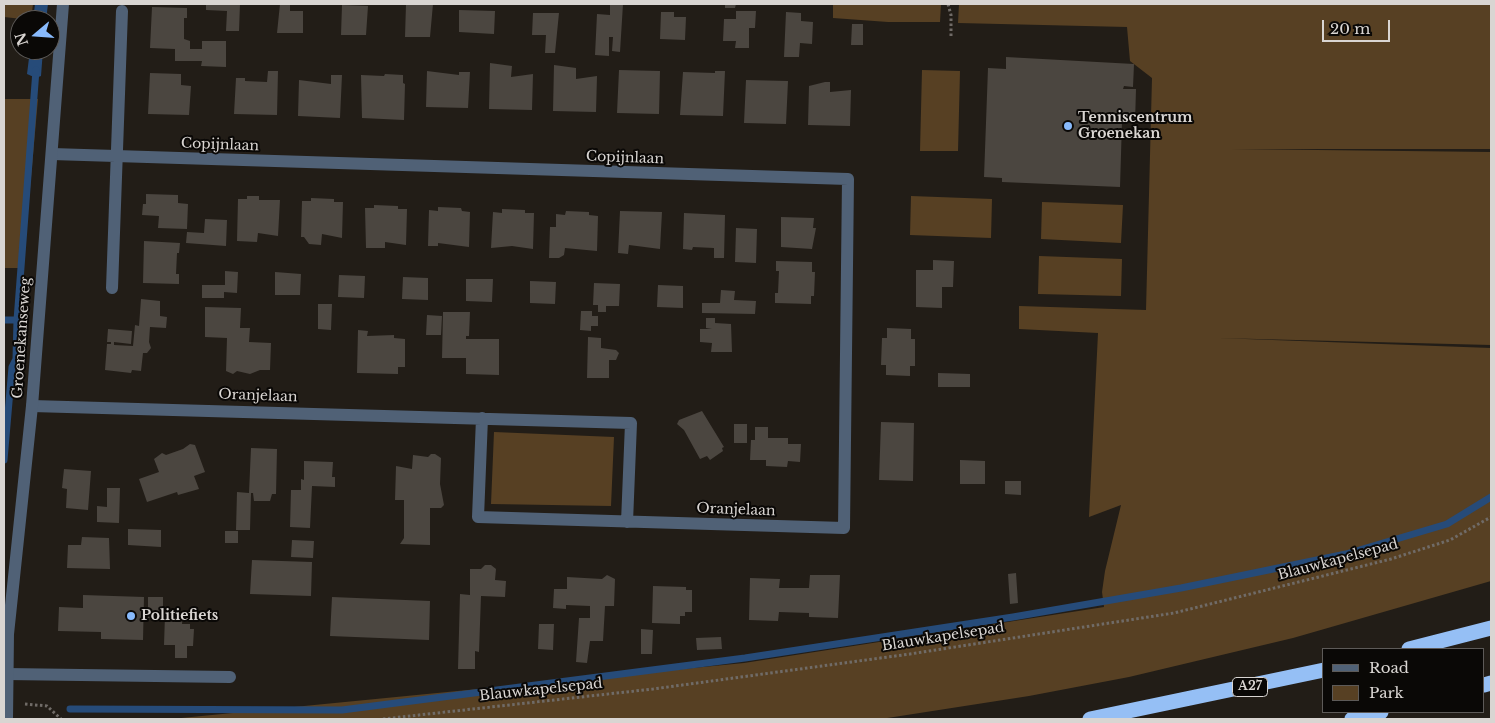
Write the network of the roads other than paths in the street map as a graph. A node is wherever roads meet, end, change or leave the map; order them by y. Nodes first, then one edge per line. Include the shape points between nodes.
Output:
1 (63, 4) edge
2 (122, 11) dead end
3 (52, 154) junction
4 (117, 157) junction
5 (112, 288) dead end
6 (32, 406) junction
7 (482, 418) junction
8 (627, 522) junction
9 (844, 528) joint
10 (1491, 628) edge
11 (1413, 648) edge
12 (1322, 670) edge
13 (6, 674) junction
14 (230, 678) dead end
15 (1377, 713) edge
16 (7, 719) edge
17 (1090, 719) edge
18 (1352, 719) edge

1 - 3 street, Groenekanseweg
2 - 4 street
3 - 4 street, Copijnlaan
3 - 6 street, Groenekanseweg
4 - 5 street
4 - 9 street, Copijnlaan via 848,179
6 - 7 street, Oranjelaan
6 - 13 street, Groenekanseweg
7 - 8 street, Oranjelaan via 478,517
7 - 8 street, Oranjelaan via 631,423
8 - 9 street, Oranjelaan
10 - 11 highway
12 - 17 highway, A27
13 - 14 street
13 - 16 street, Groenekanseweg
15 - 18 highway

